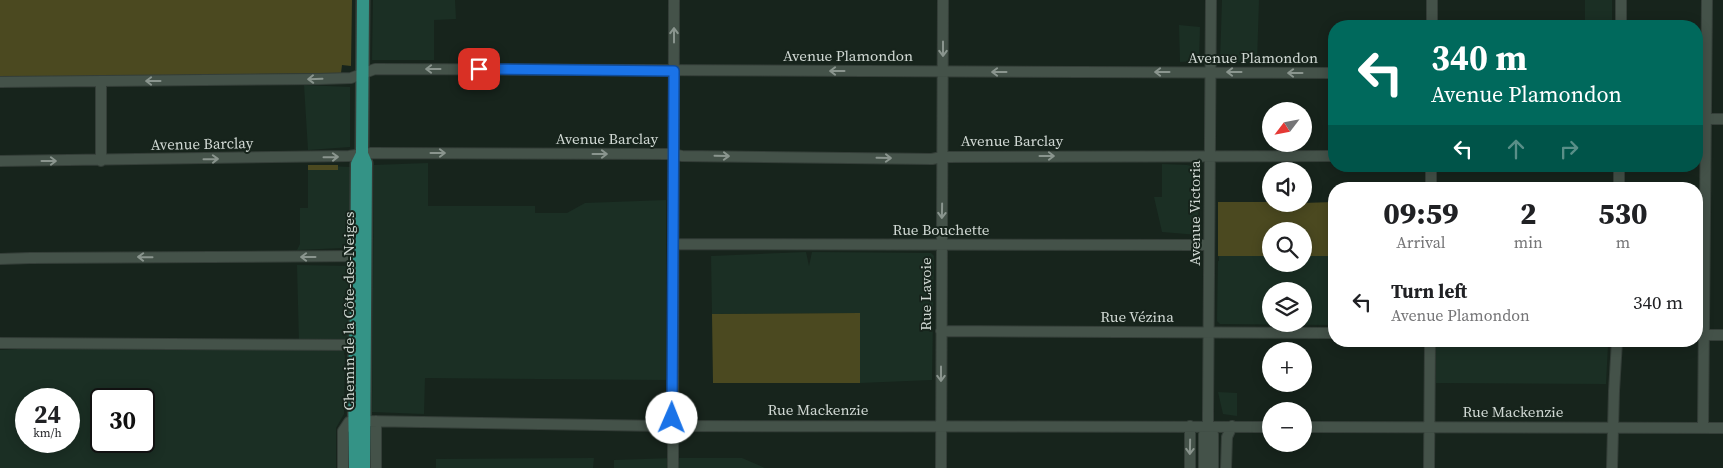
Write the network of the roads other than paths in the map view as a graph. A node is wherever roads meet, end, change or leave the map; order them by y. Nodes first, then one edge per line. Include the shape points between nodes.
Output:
1 (363, 0) edge
2 (674, 0) edge
3 (943, 0) edge
4 (1211, 0) edge
5 (1432, 0) edge
6 (1621, 0) edge
7 (1707, 0) edge
8 (1432, 20) edge
9 (1621, 20) edge
10 (674, 71) junction
11 (943, 72) junction
12 (1210, 72) junction
13 (363, 73) junction
14 (1328, 73) edge
15 (1703, 79) edge
16 (101, 81) junction
17 (0, 82) edge
18 (1703, 119) edge
19 (1723, 119) edge
20 (362, 154) junction
21 (673, 154) junction
22 (1210, 156) junction
23 (1328, 156) edge
24 (942, 157) junction
25 (100, 160) junction
26 (0, 161) edge
27 (673, 244) junction
28 (942, 245) junction
29 (1210, 245) junction
30 (361, 256) junction
31 (0, 259) edge
32 (941, 331) junction
33 (1209, 332) junction
34 (1328, 333) edge
35 (1703, 335) edge
36 (1723, 335) edge
37 (0, 343) edge
38 (360, 345) junction
39 (1430, 347) edge
40 (1617, 347) edge
41 (1700, 347) edge
42 (365, 421) junction
43 (672, 425) junction
44 (1190, 426) junction
45 (1208, 426) junction
46 (1232, 426) junction
47 (940, 427) junction
48 (1262, 427) edge
49 (1312, 427) edge
50 (1429, 427) junction
51 (1613, 428) junction
52 (1703, 428) junction
53 (1723, 428) edge
54 (343, 468) edge
55 (355, 468) edge
56 (364, 468) edge
57 (376, 468) edge
58 (673, 468) edge
59 (941, 468) edge
60 (1190, 468) edge
61 (1204, 468) edge
62 (1212, 468) edge
63 (1226, 468) edge
64 (1429, 468) edge
65 (1612, 468) edge

1 - 13 main road, Chemin de la Côte-des-Neiges
10 -> 2 street
3 -> 11 street, Rue Lavoie
4 - 12 street, Avenue Victoria
5 - 8 street
6 - 9 street
7 - 15 street
11 -> 10 street, Avenue Plamondon
10 -> 13 street, Avenue Plamondon via 374,69
10 - 21 street
12 -> 11 street, Avenue Plamondon
11 - 24 street, Rue Lavoie
14 -> 12 street, Avenue Plamondon
12 - 22 street, Avenue Victoria
13 -> 16 street, Avenue Plamondon via 351,78 319,79
13 - 20 main road, Chemin de la Côte-des-Neiges
16 - 17 street, Avenue Plamondon
16 - 25 street
18 - 19 street
20 -> 21 street, Avenue Barclay
25 -> 20 street, Avenue Barclay
20 - 30 main road, Chemin de la Côte-des-Neiges via 357,164
21 -> 24 street, Avenue Barclay
21 - 27 street
22 - 23 street, Avenue Barclay
24 -> 22 street, Avenue Barclay
22 - 29 street, Avenue Victoria
24 -> 28 street, Rue Lavoie
26 -> 25 street, Avenue Barclay
27 - 28 street, Rue Bouchette
27 - 43 street
28 - 29 street, Rue Bouchette
28 - 32 street, Rue Lavoie
29 - 33 street, Avenue Victoria
30 -> 31 street
30 - 38 main road, Chemin de la Côte-des-Neiges
32 - 33 street, Rue Vézina
32 -> 47 street, Rue Lavoie
33 - 34 street, Rue Vézina
33 - 45 street, Avenue Victoria
35 - 36 street
37 - 38 street
38 - 42 main road, Chemin de la Côte-des-Neiges
39 - 50 street
40 - 51 street
41 - 52 street
42 - 43 street, Rue Mackenzie
42 - 54 street, Chemin de la Côte-des-Neiges via 349,422 344,430
42 - 55 main road, Chemin de la Côte-des-Neiges
42 - 56 main road, Chemin de la Côte-des-Neiges
42 - 57 street, Chemin de la Côte-des-Neiges
43 - 47 street, Rue Mackenzie
43 - 58 street
44 - 45 street, Rue Mackenzie
44 - 47 street, Rue Mackenzie
44 -> 60 street
45 - 46 street, Rue Mackenzie
45 - 61 street, Avenue Victoria via 1204,434
45 - 62 street, Avenue Victoria via 1213,434
46 - 48 street, Rue Mackenzie
46 - 63 street via 1227,436
47 - 59 street, Rue Lavoie
49 - 50 street, Rue Mackenzie
50 - 51 street, Rue Mackenzie
50 - 64 street
51 - 52 street, Rue Mackenzie
51 - 65 street
52 - 53 street, Rue Mackenzie

